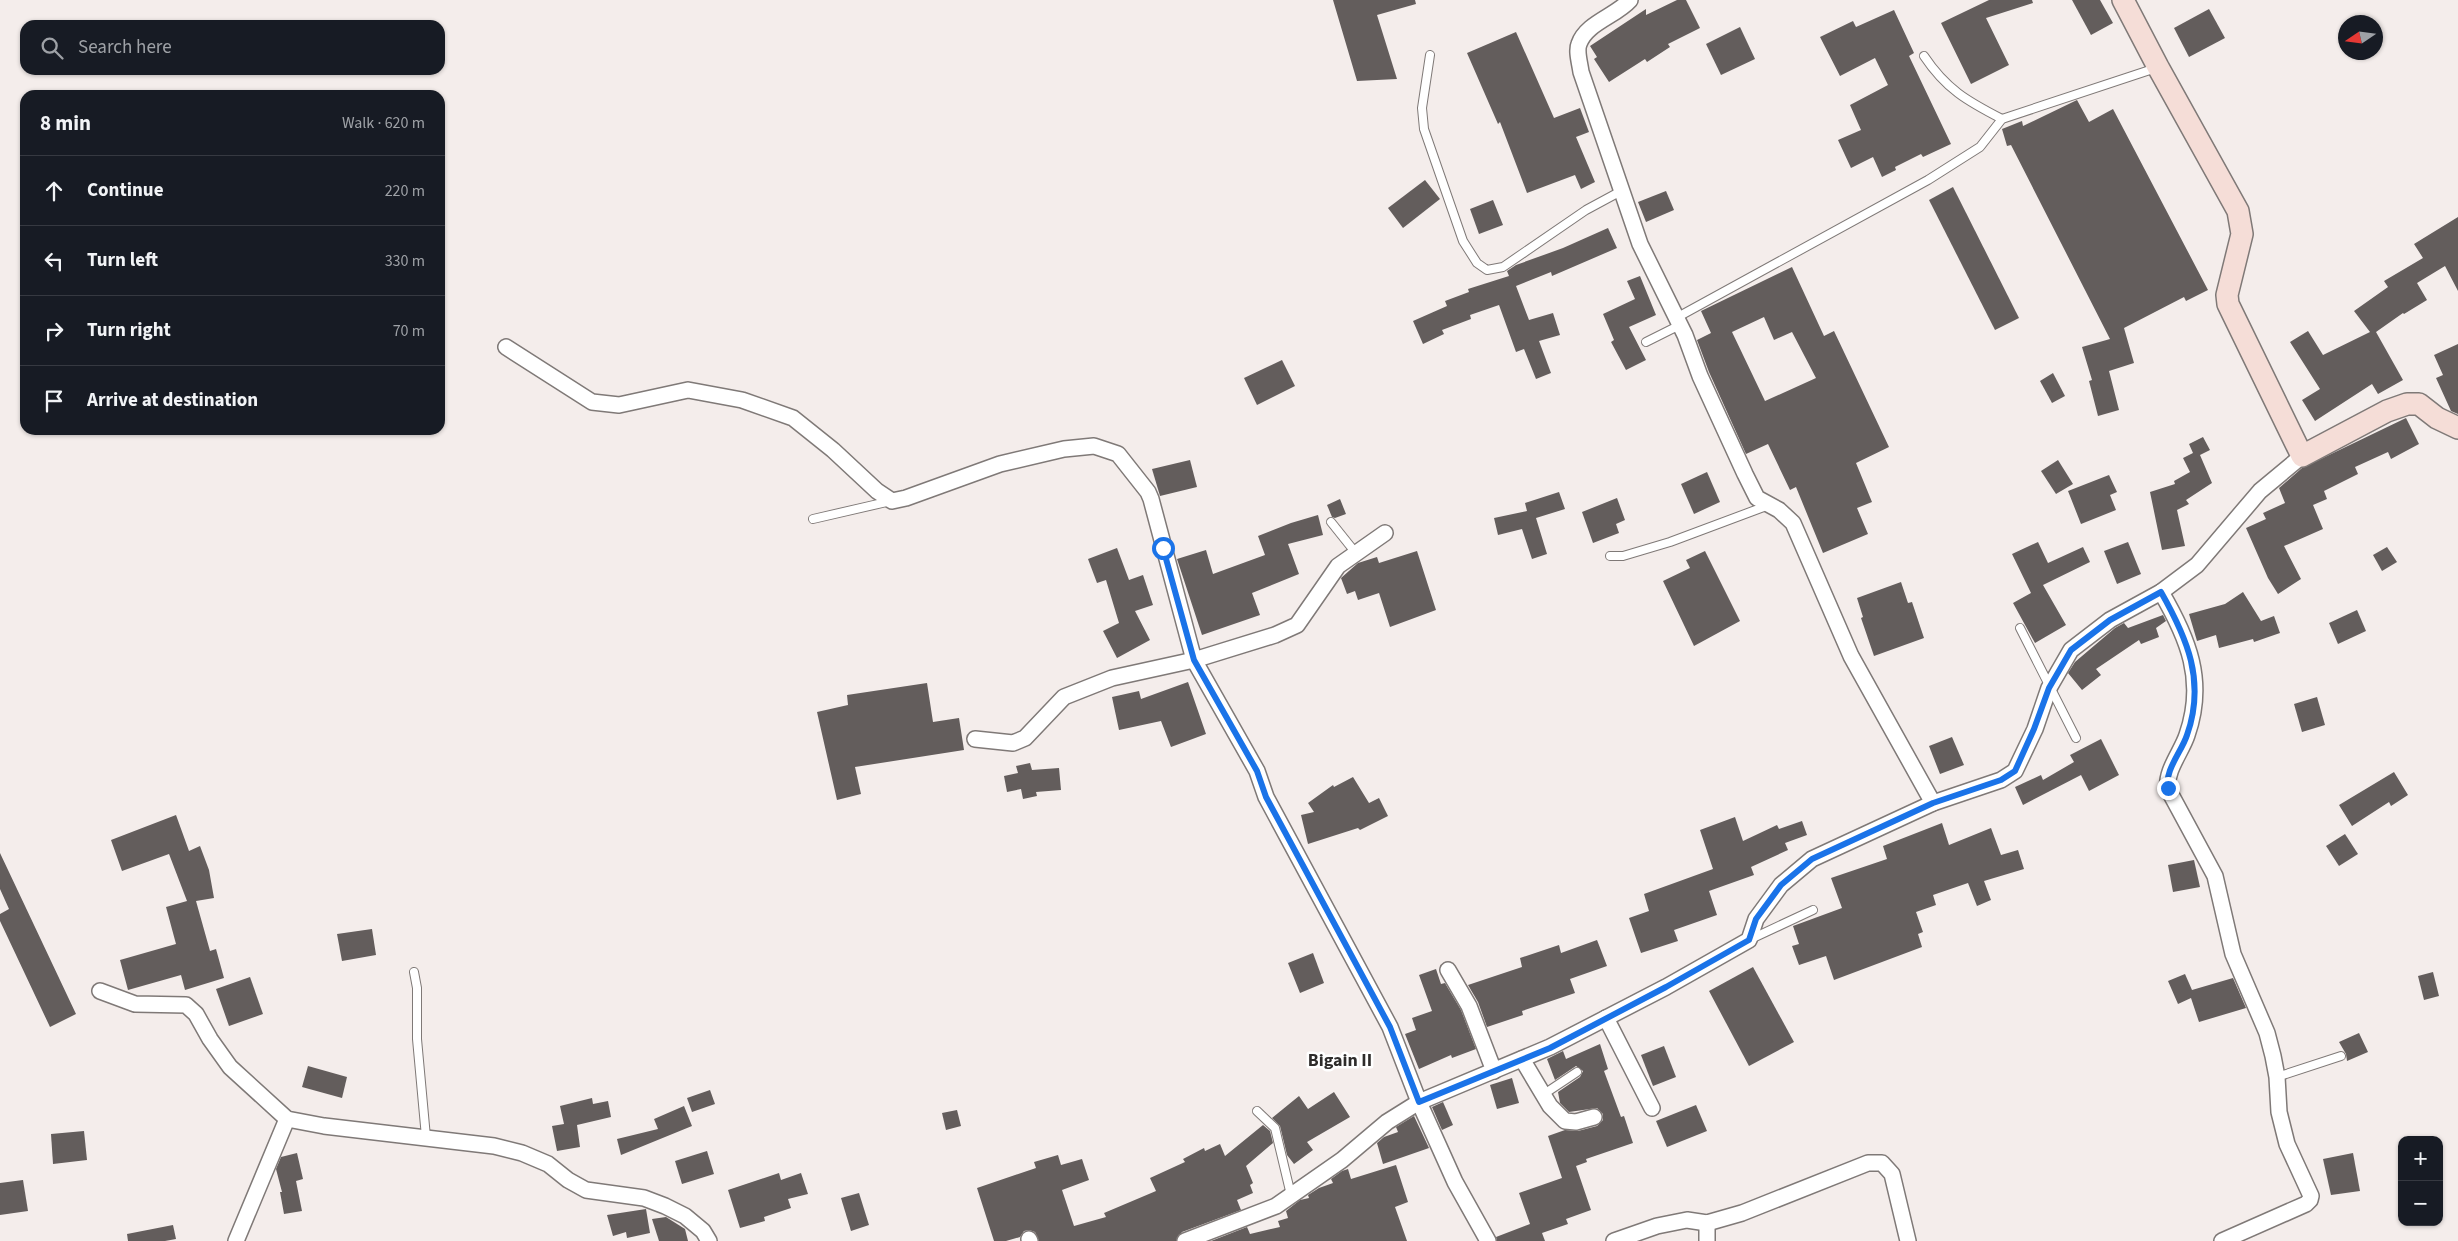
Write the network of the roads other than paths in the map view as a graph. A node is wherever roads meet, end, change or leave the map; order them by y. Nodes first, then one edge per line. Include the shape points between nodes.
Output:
1 (1630, 0) edge
2 (2124, 0) edge
3 (1430, 55) dead end
4 (1924, 56) dead end
5 (2158, 67) junction
6 (2002, 119) junction
7 (1623, 190) junction
8 (1678, 321) junction
9 (1646, 342) dead end
10 (506, 347) dead end
11 (2458, 428) edge
12 (2302, 456) junction
13 (892, 501) junction
14 (1768, 505) junction
15 (813, 519) dead end
16 (1331, 522) dead end
17 (1385, 533) dead end
18 (1355, 552) junction
19 (1610, 556) dead end
20 (2161, 592) junction
21 (2020, 628) dead end
22 (1194, 660) junction
23 (2049, 688) junction
24 (2076, 738) dead end
25 (975, 739) dead end
26 (1933, 803) junction
27 (1814, 910) dead end
28 (1749, 940) junction
29 (1448, 970) dead end
30 (414, 972) dead end
31 (100, 991) dead end
32 (1606, 1018) junction
33 (2341, 1056) dead end
34 (1522, 1059) junction
35 (1494, 1071) junction
36 (1577, 1072) dead end
37 (2277, 1077) junction
38 (1544, 1094) junction
39 (1419, 1102) junction
40 (1652, 1108) dead end
41 (1257, 1111) dead end
42 (1594, 1117) dead end
43 (287, 1119) junction
44 (426, 1137) junction
45 (1291, 1195) junction
46 (1707, 1223) junction
47 (236, 1241) edge
48 (710, 1241) edge
49 (1185, 1241) edge
50 (1488, 1241) edge
51 (1614, 1241) edge
52 (1707, 1241) edge
53 (1908, 1241) edge
54 (2222, 1241) edge

1 - 7 street via 1587,30 1578,45 1581,72
2 - 5 street
3 - 7 lane via 1422,108 1424,129 1463,241 1477,263 1487,270 1503,268 1586,210
4 - 6 lane via 1946,85 1965,100
5 - 6 lane
5 - 12 street via 2238,211 2242,234 2227,294 2228,304
6 - 8 lane via 1980,147 1928,180
7 - 8 street via 1640,244
8 - 9 lane
8 - 14 street via 1745,474 1757,498
10 - 13 street via 592,402 619,405 688,390 742,400 793,418 877,492
11 - 12 street via 2419,404 2407,404 2387,411
12 - 20 street via 2260,491 2197,565
13 - 15 lane
13 - 22 street via 1000,464 1064,449 1094,446 1118,454 1148,492
14 - 19 lane via 1670,542 1623,556
14 - 26 street via 1793,523 1851,656
16 - 18 lane
17 - 18 street
18 - 22 street via 1338,566 1297,625
20 - 23 street via 2110,620 2071,650
20 - 37 street via 2188,643 2194,673 2188,734 2168,778 2168,788 2215,876 2234,954 2267,1033
21 - 23 lane
22 - 25 street via 1112,678 1064,697 1025,738 1013,743
22 - 39 street via 1257,771 1266,797 1390,1027
23 - 24 lane
23 - 26 street via 2015,771 2001,780
26 - 28 street via 1812,859 1781,885 1756,919
27 - 28 lane
28 - 32 street
29 - 35 street via 1469,1006
30 - 44 lane
31 - 43 street via 135,1004 186,1005 196,1014 230,1067
32 - 34 street
32 - 40 street
33 - 37 lane
34 - 35 street
34 - 38 street
35 - 39 street
36 - 38 lane
37 - 54 street via 2278,1112 2286,1144 2310,1200
38 - 42 street via 1550,1106 1565,1121
39 - 45 street via 1387,1122 1342,1160
39 - 50 street via 1455,1182
41 - 45 lane via 1275,1128
43 - 44 street
43 - 47 street
44 - 48 street via 522,1153 548,1164 586,1190 644,1198 665,1206 685,1216
45 - 49 street via 1276,1206
46 - 51 street via 1687,1220 1657,1226
46 - 52 street
46 - 53 street via 1742,1213 1868,1162 1882,1163 1892,1174

